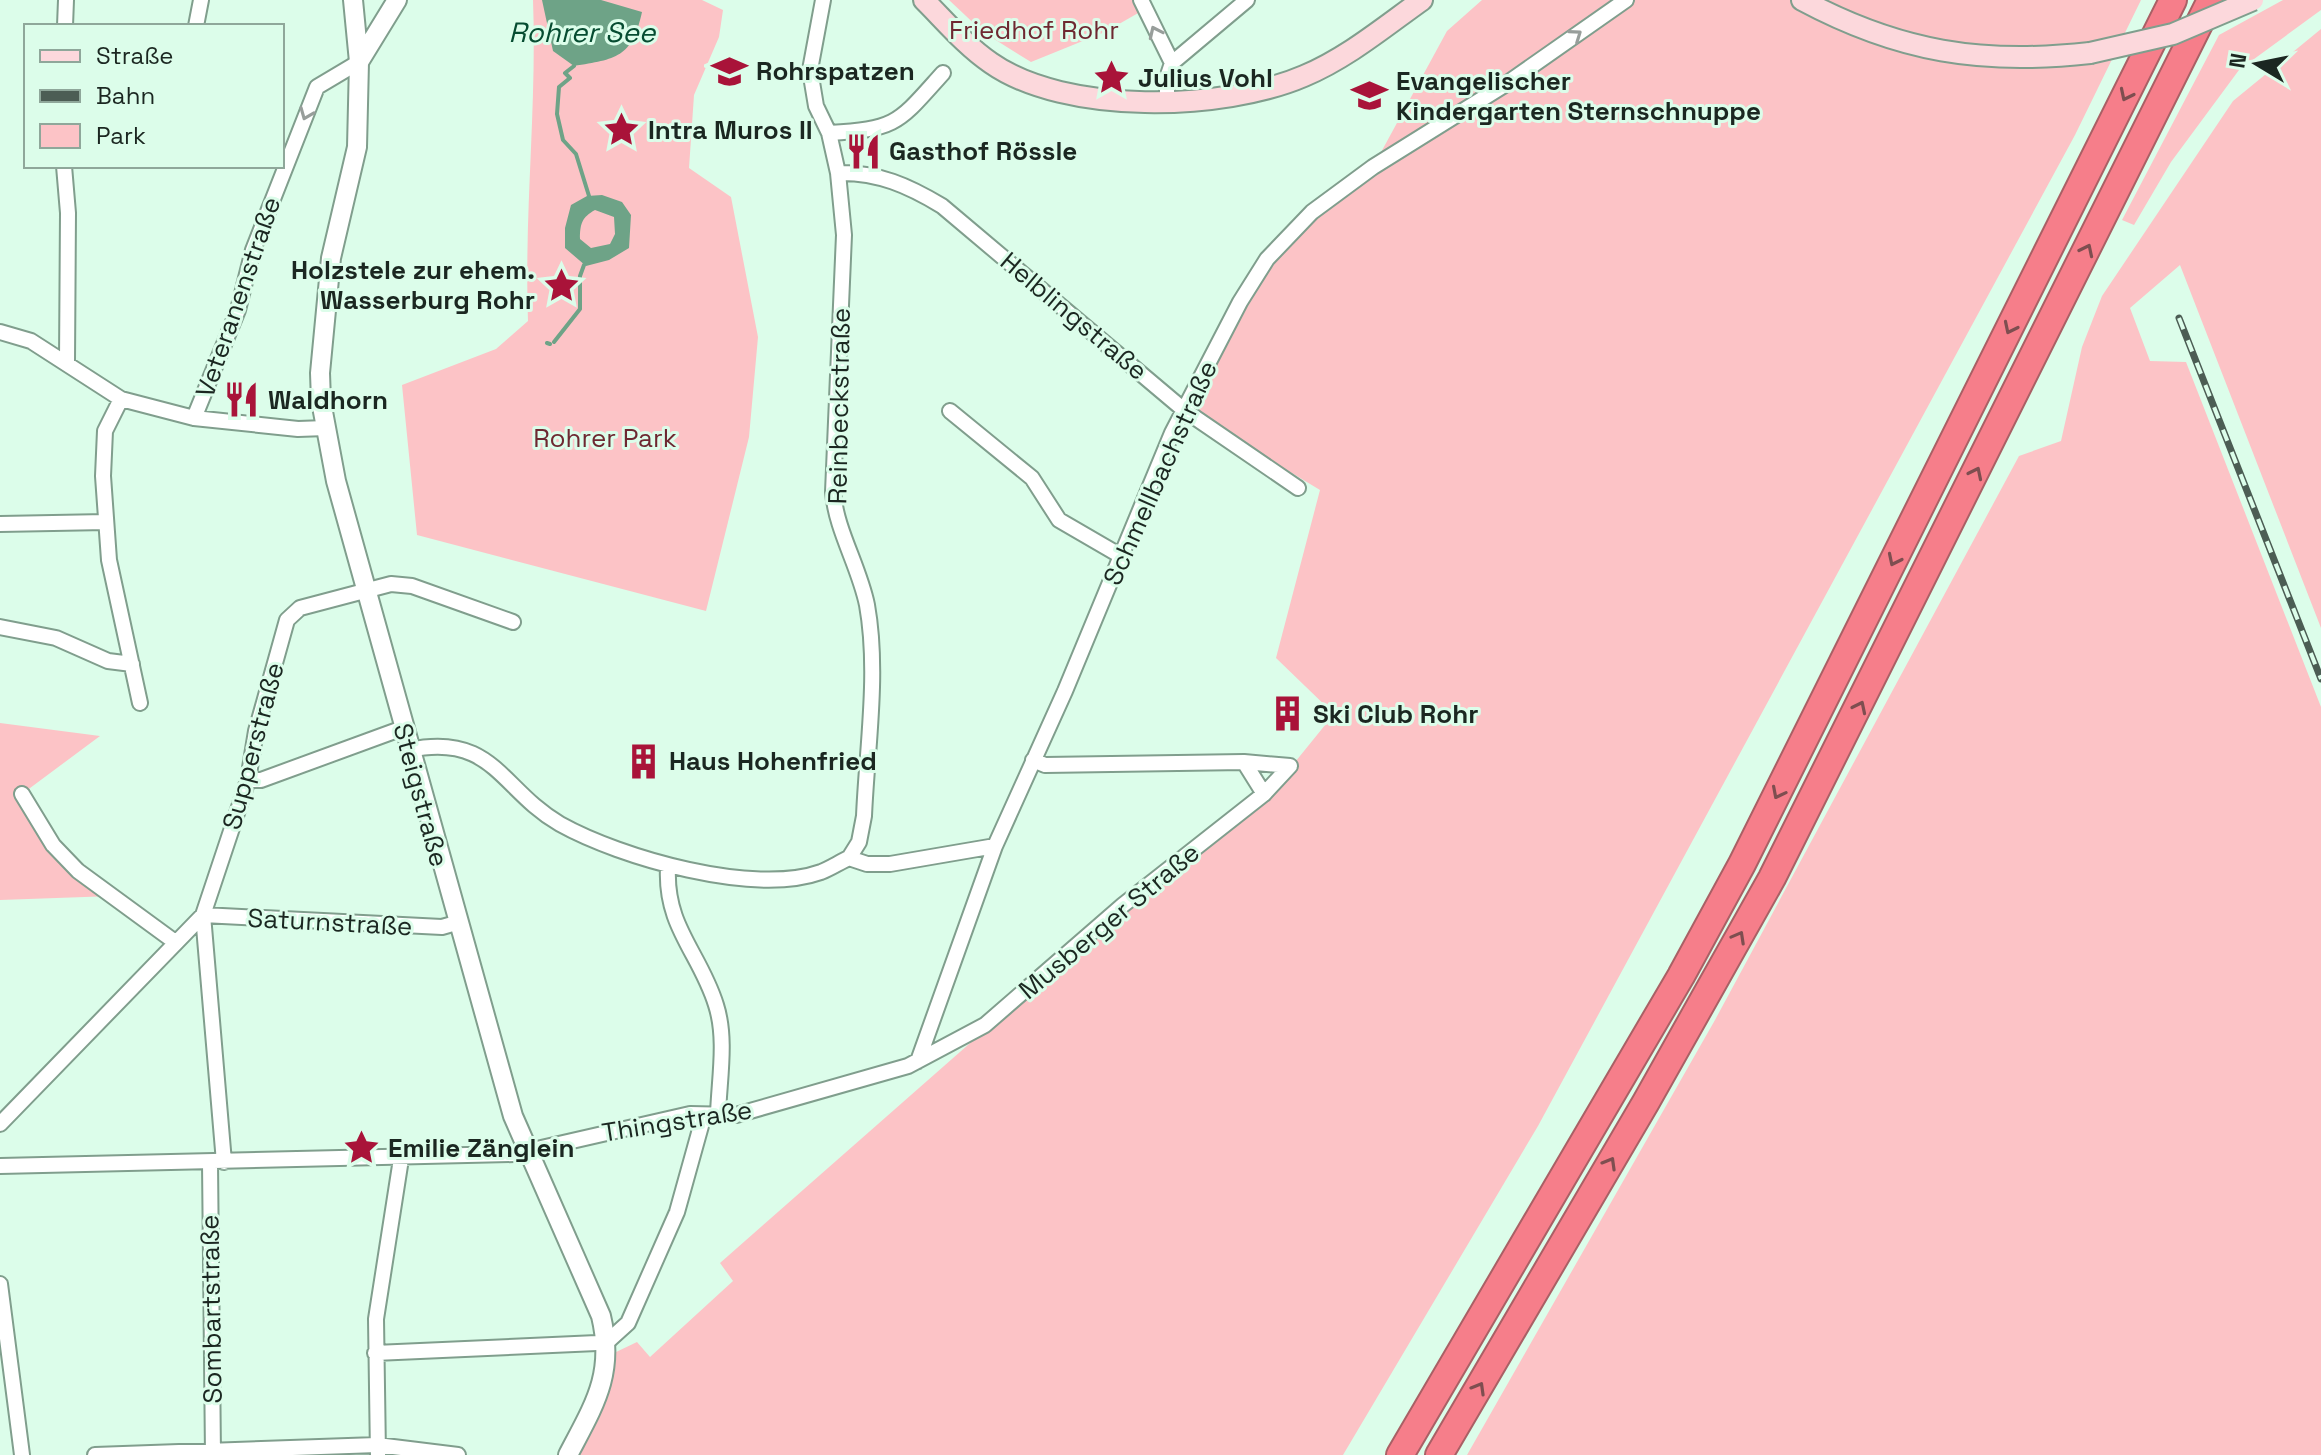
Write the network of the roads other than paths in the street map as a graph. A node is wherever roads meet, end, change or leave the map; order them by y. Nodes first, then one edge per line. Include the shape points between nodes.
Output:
1 (66, 0) edge
2 (201, 0) edge
3 (353, 0) edge
4 (397, 0) edge
5 (823, 0) edge
6 (924, 0) edge
7 (1141, 0) edge
8 (1247, 0) edge
9 (1422, 0) edge
10 (1626, 0) edge
11 (1802, 0) edge
12 (2173, 0) edge
13 (2211, 0) edge
14 (2253, 0) edge
15 (354, 21) junction
16 (65, 24) edge
17 (196, 24) edge
18 (380, 26) junction
19 (359, 62) junction
20 (1172, 63) junction
21 (943, 73) dead end
22 (1167, 100) junction
23 (829, 133) junction
24 (64, 168) edge
25 (838, 173) junction
26 (0, 332) edge
27 (67, 362) junction
28 (121, 399) junction
29 (1184, 410) junction
30 (950, 411) dead end
31 (194, 418) junction
32 (326, 428) junction
33 (1298, 488) dead end
34 (106, 522) junction
35 (0, 524) edge
36 (1121, 556) junction
37 (364, 590) junction
38 (513, 622) dead end
39 (0, 627) edge
40 (132, 664) junction
41 (140, 703) dead end
42 (403, 728) junction
43 (409, 750) junction
44 (1033, 760) junction
45 (1244, 762) junction
46 (248, 780) junction
47 (22, 794) dead end
48 (1264, 794) junction
49 (995, 846) junction
50 (849, 858) junction
51 (668, 868) junction
52 (203, 915) junction
53 (456, 923) junction
54 (175, 942) junction
55 (918, 1061) junction
56 (711, 1115) junction
57 (0, 1124) edge
58 (527, 1150) junction
59 (401, 1159) junction
60 (217, 1163) junction
61 (0, 1166) edge
62 (0, 1284) edge
63 (607, 1342) junction
64 (375, 1353) junction
65 (378, 1450) edge
66 (213, 1452) edge
67 (22, 1455) edge
68 (95, 1455) edge
69 (458, 1455) edge
70 (568, 1455) edge
71 (1400, 1455) edge
72 (1439, 1455) edge

1 - 16 street
2 - 17 street
3 - 15 street, Steigstraße
4 - 18 street
5 - 23 street, Reinbeckstraße via 810,70 816,106
6 - 22 main road via 990,63 1041,88 1074,96
20 -> 7 street
8 - 20 street
9 - 22 main road via 1303,77 1249,93
29 -> 10 street, Schmellbachstraße via 1267,259 1312,212
11 - 14 main road, bridge via 1875,35 1940,52 2024,58 2090,53 2173,34
12 -> 71 highway via 1742,864
72 -> 13 highway via 1772,878
15 - 18 street
15 - 19 street, Steigstraße
18 - 19 street
19 -> 31 street, Veteranenstraße via 317,87
19 - 32 street, Steigstraße via 357,147 331,258 323,331 320,373
20 - 22 street
21 - 23 street via 887,126
23 - 25 street, Reinbeckstraße
24 - 27 street
25 - 29 street, Helblingstraße via 862,172 912,187 942,206
25 - 50 street, Reinbeckstraße via 844,235 833,492 870,629 864,816 859,842
26 - 27 street via 31,341
27 - 28 street
28 - 31 street
28 - 34 street via 105,431
29 - 33 street, Helblingstraße
29 - 36 street, Schmellbachstraße
30 - 36 street via 1023,469 1059,520
31 - 32 street
32 - 37 street, Steigstraße
34 - 35 street
34 - 40 street
36 - 44 street, Schmellbachstraße
37 - 38 street, Supperstraße via 412,586
37 - 42 street, Steigstraße
37 - 46 street, Supperstraße via 300,608 287,620
39 - 40 street via 56,638 108,661
40 - 41 street
42 - 43 street, Steigstraße
42 - 46 street via 261,780
43 - 51 street via 467,749 485,758 559,823
43 - 53 street, Steigstraße
44 - 45 street via 1045,765
44 - 49 street, Schmellbachstraße
45 - 48 street
45 - 48 street, Musberger Straße via 1290,766
46 - 52 street, Supperstraße
47 - 54 street via 53,845 78,871
48 - 55 street, Musberger Straße via 1123,905 985,1025
49 - 50 street via 890,864
49 - 55 street, Schmellbachstraße
50 - 51 street via 820,872 791,877
51 - 56 street via 674,921 720,1021
52 - 53 street, Saturnstraße via 442,927
52 - 54 street, Supperstraße
52 - 60 street, Sombartstraße
53 - 58 street, Steigstraße
54 - 57 street, Supperstraße
55 - 56 street, Thingstraße via 736,1115
56 - 58 street, Thingstraße via 690,1114
56 - 63 street via 677,1212 628,1323
58 - 59 street, Thingstraße
58 - 63 street, Steigstraße via 601,1316
59 - 60 street, Thingstraße
59 - 64 street
60 - 61 street, Thingstraße
60 - 66 street, Sombartstraße
62 - 67 street
63 - 64 street
63 - 70 street via 601,1388
64 - 65 street
65 - 66 street
65 - 69 street
66 - 68 street

